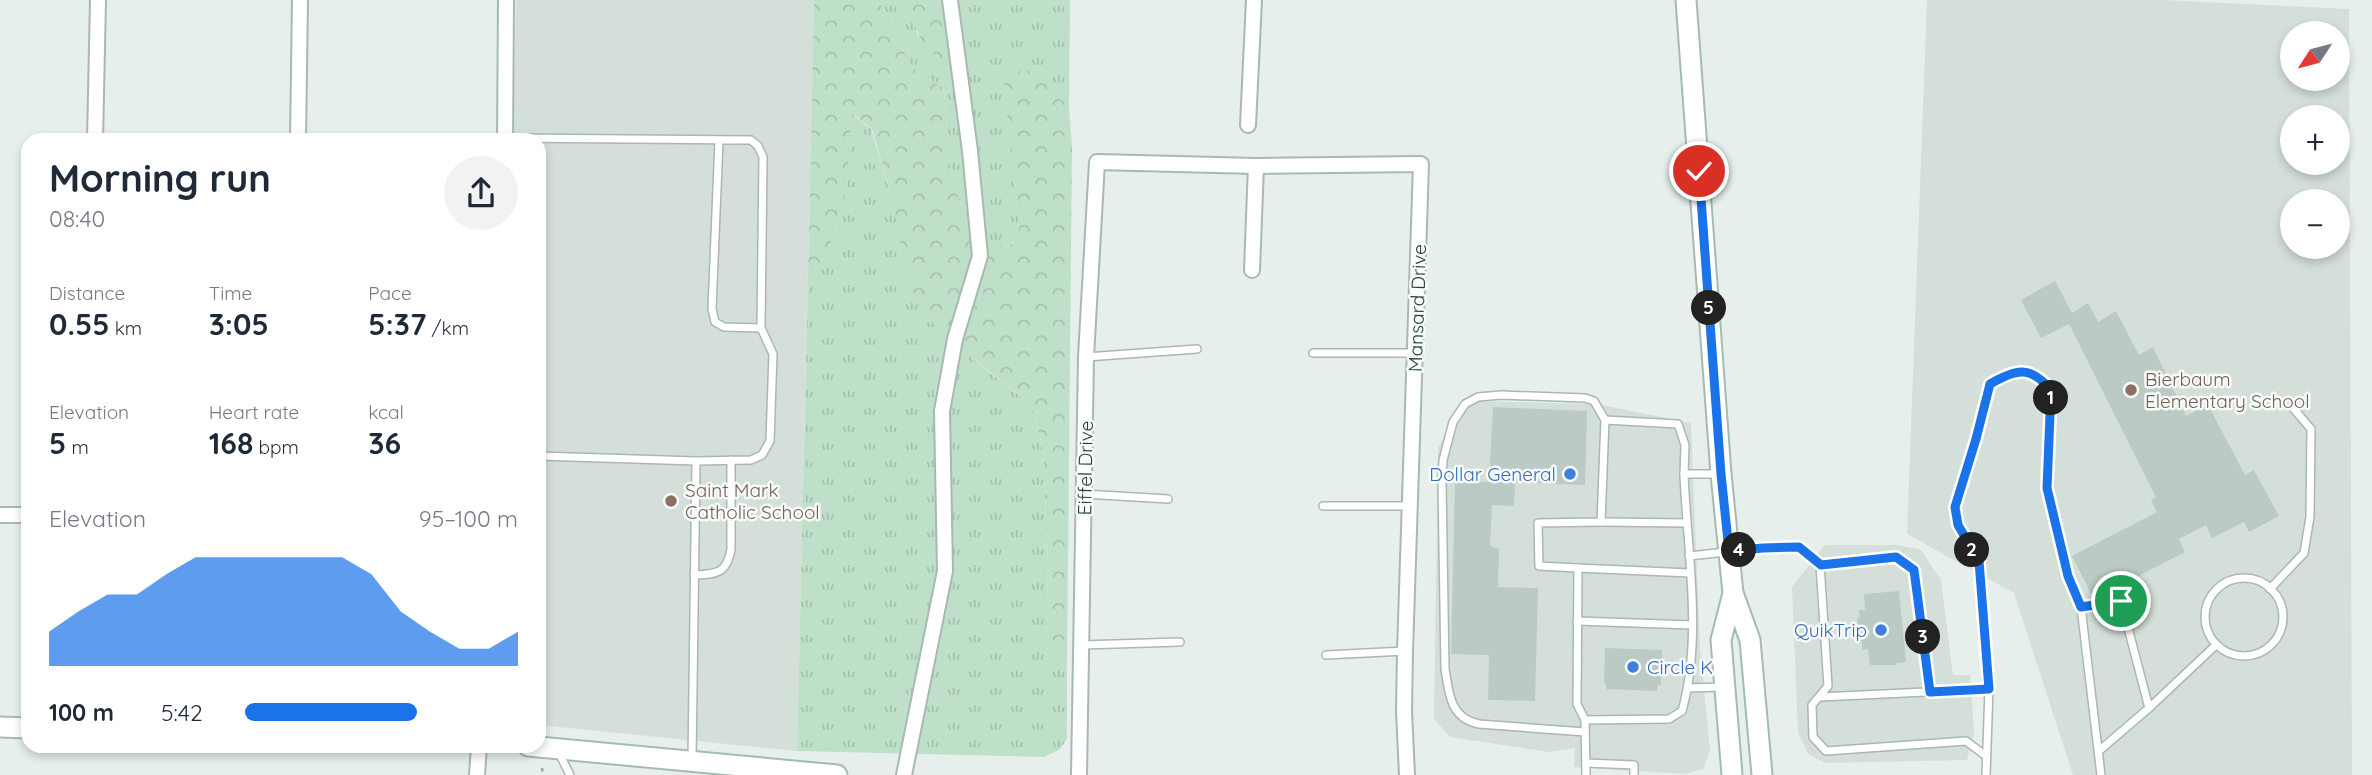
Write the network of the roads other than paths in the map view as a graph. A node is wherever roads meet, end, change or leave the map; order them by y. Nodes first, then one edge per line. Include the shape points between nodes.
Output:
1 (98, 0) edge
2 (300, 0) edge
3 (506, 0) edge
4 (950, 0) edge
5 (1254, 0) edge
6 (1686, 0) edge
7 (1248, 125) dead end
8 (95, 133) edge
9 (298, 133) edge
10 (505, 133) edge
11 (546, 139) edge
12 (719, 140) junction
13 (1097, 162) joint
14 (1256, 166) junction
15 (1252, 270) dead end
16 (761, 328) junction
17 (1197, 349) dead end
18 (1313, 353) dead end
19 (1416, 353) junction
20 (1086, 357) junction
21 (2293, 408) dead end
22 (1605, 420) junction
23 (546, 456) edge
24 (731, 460) junction
25 (696, 461) junction
26 (1684, 474) junction
27 (1721, 474) junction
28 (1084, 494) junction
29 (1168, 499) dead end
30 (1323, 506) dead end
31 (1410, 506) junction
32 (0, 515) edge
33 (21, 515) edge
34 (1601, 522) junction
35 (1686, 523) junction
36 (1729, 551) junction
37 (1689, 556) junction
38 (1821, 565) junction
39 (1578, 568) junction
40 (1690, 573) junction
41 (694, 575) junction
42 (2270, 589) junction
43 (1733, 593) junction
44 (2081, 607) junction
45 (1577, 621) junction
46 (1692, 625) junction
47 (1180, 642) dead end
48 (1082, 645) junction
49 (2216, 645) junction
50 (1405, 651) junction
51 (1326, 655) dead end
52 (1724, 687) junction
53 (1688, 688) junction
54 (1989, 689) junction
55 (1930, 692) junction
56 (1820, 697) junction
57 (2149, 708) junction
58 (1585, 720) junction
59 (0, 727) edge
60 (21, 728) edge
61 (1585, 732) junction
62 (546, 747) edge
63 (556, 748) junction
64 (2100, 750) junction
65 (479, 753) edge
66 (1986, 756) junction
67 (692, 762) junction
68 (1586, 763) junction
69 (785, 773) edge
70 (477, 775) edge
71 (569, 775) edge
72 (837, 775) edge
73 (904, 775) edge
74 (1079, 775) edge
75 (1407, 775) edge
76 (1586, 775) edge
77 (1634, 775) edge
78 (1732, 775) edge
79 (1762, 775) edge
80 (1986, 775) edge
81 (2101, 775) edge

1 - 8 street
2 - 9 street
3 - 10 street
4 - 73 street via 980,256 955,340 942,411 945,571
5 - 7 street
6 - 27 main road
11 - 12 lane
12 - 16 lane via 751,140 763,157
12 - 16 lane via 712,309 715,321 724,327
13 - 14 street, Mansard Drive
13 - 20 street, Eiffel Drive
14 - 15 street
14 - 19 street, Mansard Drive via 1421,164
16 - 24 lane via 773,354 770,441 762,454 751,460
17 - 20 lane
18 - 19 lane
19 - 31 street, Mansard Drive
20 - 28 street, Eiffel Drive
21 - 42 lane via 2311,429 2310,517 2304,553
22 - 26 lane via 1678,424 1685,445
22 - 34 lane
22 - 61 lane via 1594,401 1585,398 1478,397 1465,404 1453,422 1443,460 1450,703 1469,722
23 - 25 lane
24 - 25 lane
24 - 41 lane via 729,561 713,574
25 - 41 lane
26 - 27 lane
26 - 35 lane
27 - 36 main road
28 - 29 lane
28 - 48 street, Eiffel Drive
30 - 31 lane
31 - 50 street, Mansard Drive
32 - 33 street
34 - 35 lane
34 - 39 lane via 1538,523 1539,566
35 - 37 lane
36 - 37 lane
36 - 38 lane via 1799,547
36 - 43 main road
37 - 40 lane
38 - 55 lane via 1896,557 1914,570
38 - 56 lane via 1828,686
39 - 40 lane
39 - 45 lane
40 - 46 lane
41 - 67 lane
42 - 49 lane via 2259,582 2233,580 2211,595 2205,621
42 - 49 lane via 2282,612 2282,624 2271,645 2250,656 2238,656
43 - 52 main road via 1721,639
43 - 79 main road via 1750,640
44 - 54 lane via 2068,576 2047,488 2051,390 2041,378 2011,372 1990,384 1955,507 1958,525 1979,561
44 - 57 lane via 2121,601
44 - 64 lane
45 - 46 lane
45 - 58 lane via 1577,704
46 - 53 lane
47 - 48 lane
48 - 74 street, Eiffel Drive
49 - 57 lane
50 - 51 lane
50 - 75 street, Mansard Drive
52 - 53 lane
52 - 78 main road
53 - 58 lane via 1682,711 1669,719
54 - 55 lane
54 - 66 lane
55 - 56 lane
56 - 66 lane via 1812,705 1813,737 1826,751 1966,741
57 - 64 lane
58 - 61 lane
59 - 60 main road
61 - 68 lane
62 - 63 main road
63 - 67 main road via 664,763
63 - 71 lane
64 - 81 lane
65 - 70 street
66 - 80 lane
67 - 69 main road
68 - 76 lane
68 - 77 lane via 1634,765
69 - 72 main road

